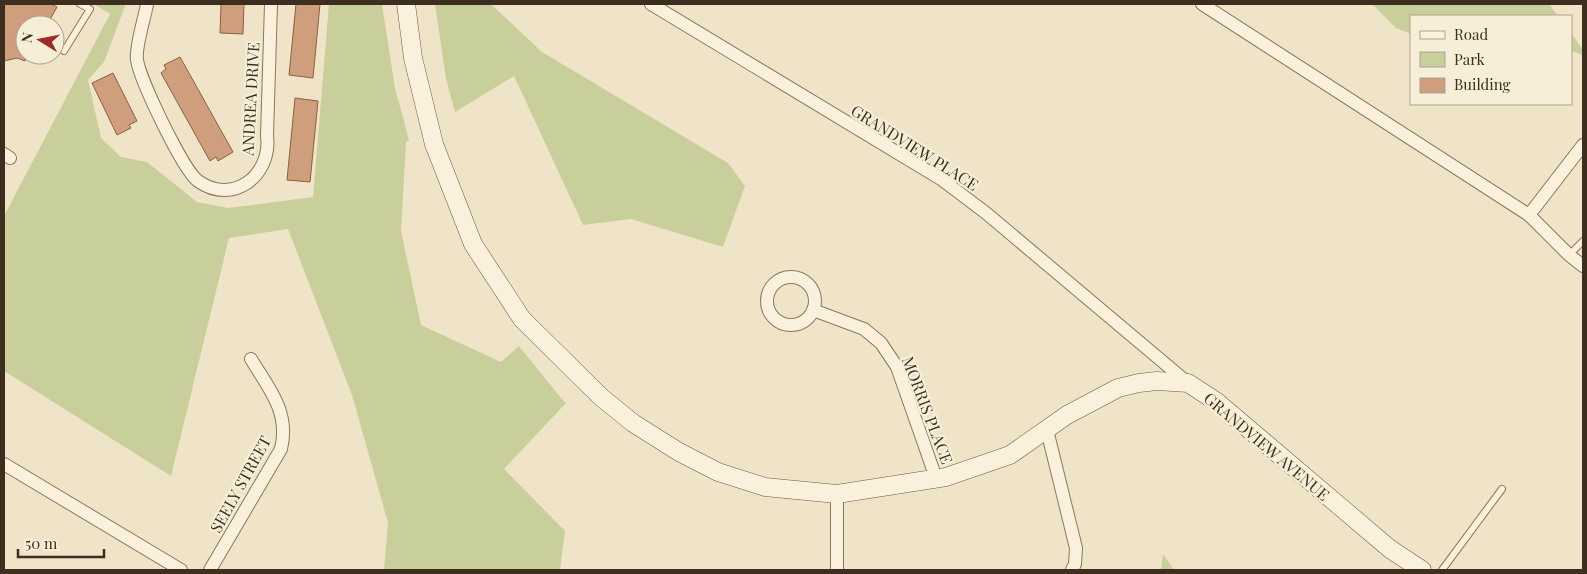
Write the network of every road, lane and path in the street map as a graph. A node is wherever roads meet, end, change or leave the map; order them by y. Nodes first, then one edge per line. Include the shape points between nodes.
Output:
1 (80, 4) edge
2 (147, 4) edge
3 (271, 4) edge
4 (406, 4) edge
5 (651, 4) edge
6 (1202, 4) edge
7 (65, 49) edge
8 (1583, 145) edge
9 (1529, 215) junction
10 (1583, 241) edge
11 (1568, 255) junction
12 (1583, 266) edge
13 (813, 310) dead end
14 (251, 359) dead end
15 (1188, 383) junction
16 (1047, 430) junction
17 (4, 464) edge
18 (936, 478) junction
19 (1502, 489) dead end
20 (837, 494) junction
21 (181, 570) edge
22 (210, 570) edge
23 (837, 570) edge
24 (1072, 570) edge
25 (1422, 570) edge
26 (1442, 570) edge

1 - 7 lane via 90,9
2 - 3 street, ANDREA DRIVE via 136,57 144,84 190,173 204,185 221,190 247,183 260,171 266,158
4 - 20 main road, GRANDVIEW AVENUE via 414,58 434,144 473,244 522,319 601,397 633,423 679,452 718,472 765,487
5 - 15 street, GRANDVIEW PLACE via 941,179
6 - 9 street
8 - 9 street
9 - 11 street
10 - 11 lane
11 - 12 street
13 - 18 street, MORRIS PLACE via 864,329 881,342 896,367
14 - 22 street, SEELY STREET via 279,404 284,437 281,449
15 - 16 main road, GRANDVIEW AVENUE via 1139,382 1118,388 1067,415
15 - 25 main road, GRANDVIEW AVENUE via 1218,402 1390,549
16 - 18 main road, GRANDVIEW AVENUE via 1010,455
16 - 24 street via 1076,548
17 - 21 street
18 - 20 main road, GRANDVIEW AVENUE
19 - 26 lane
20 - 23 street

